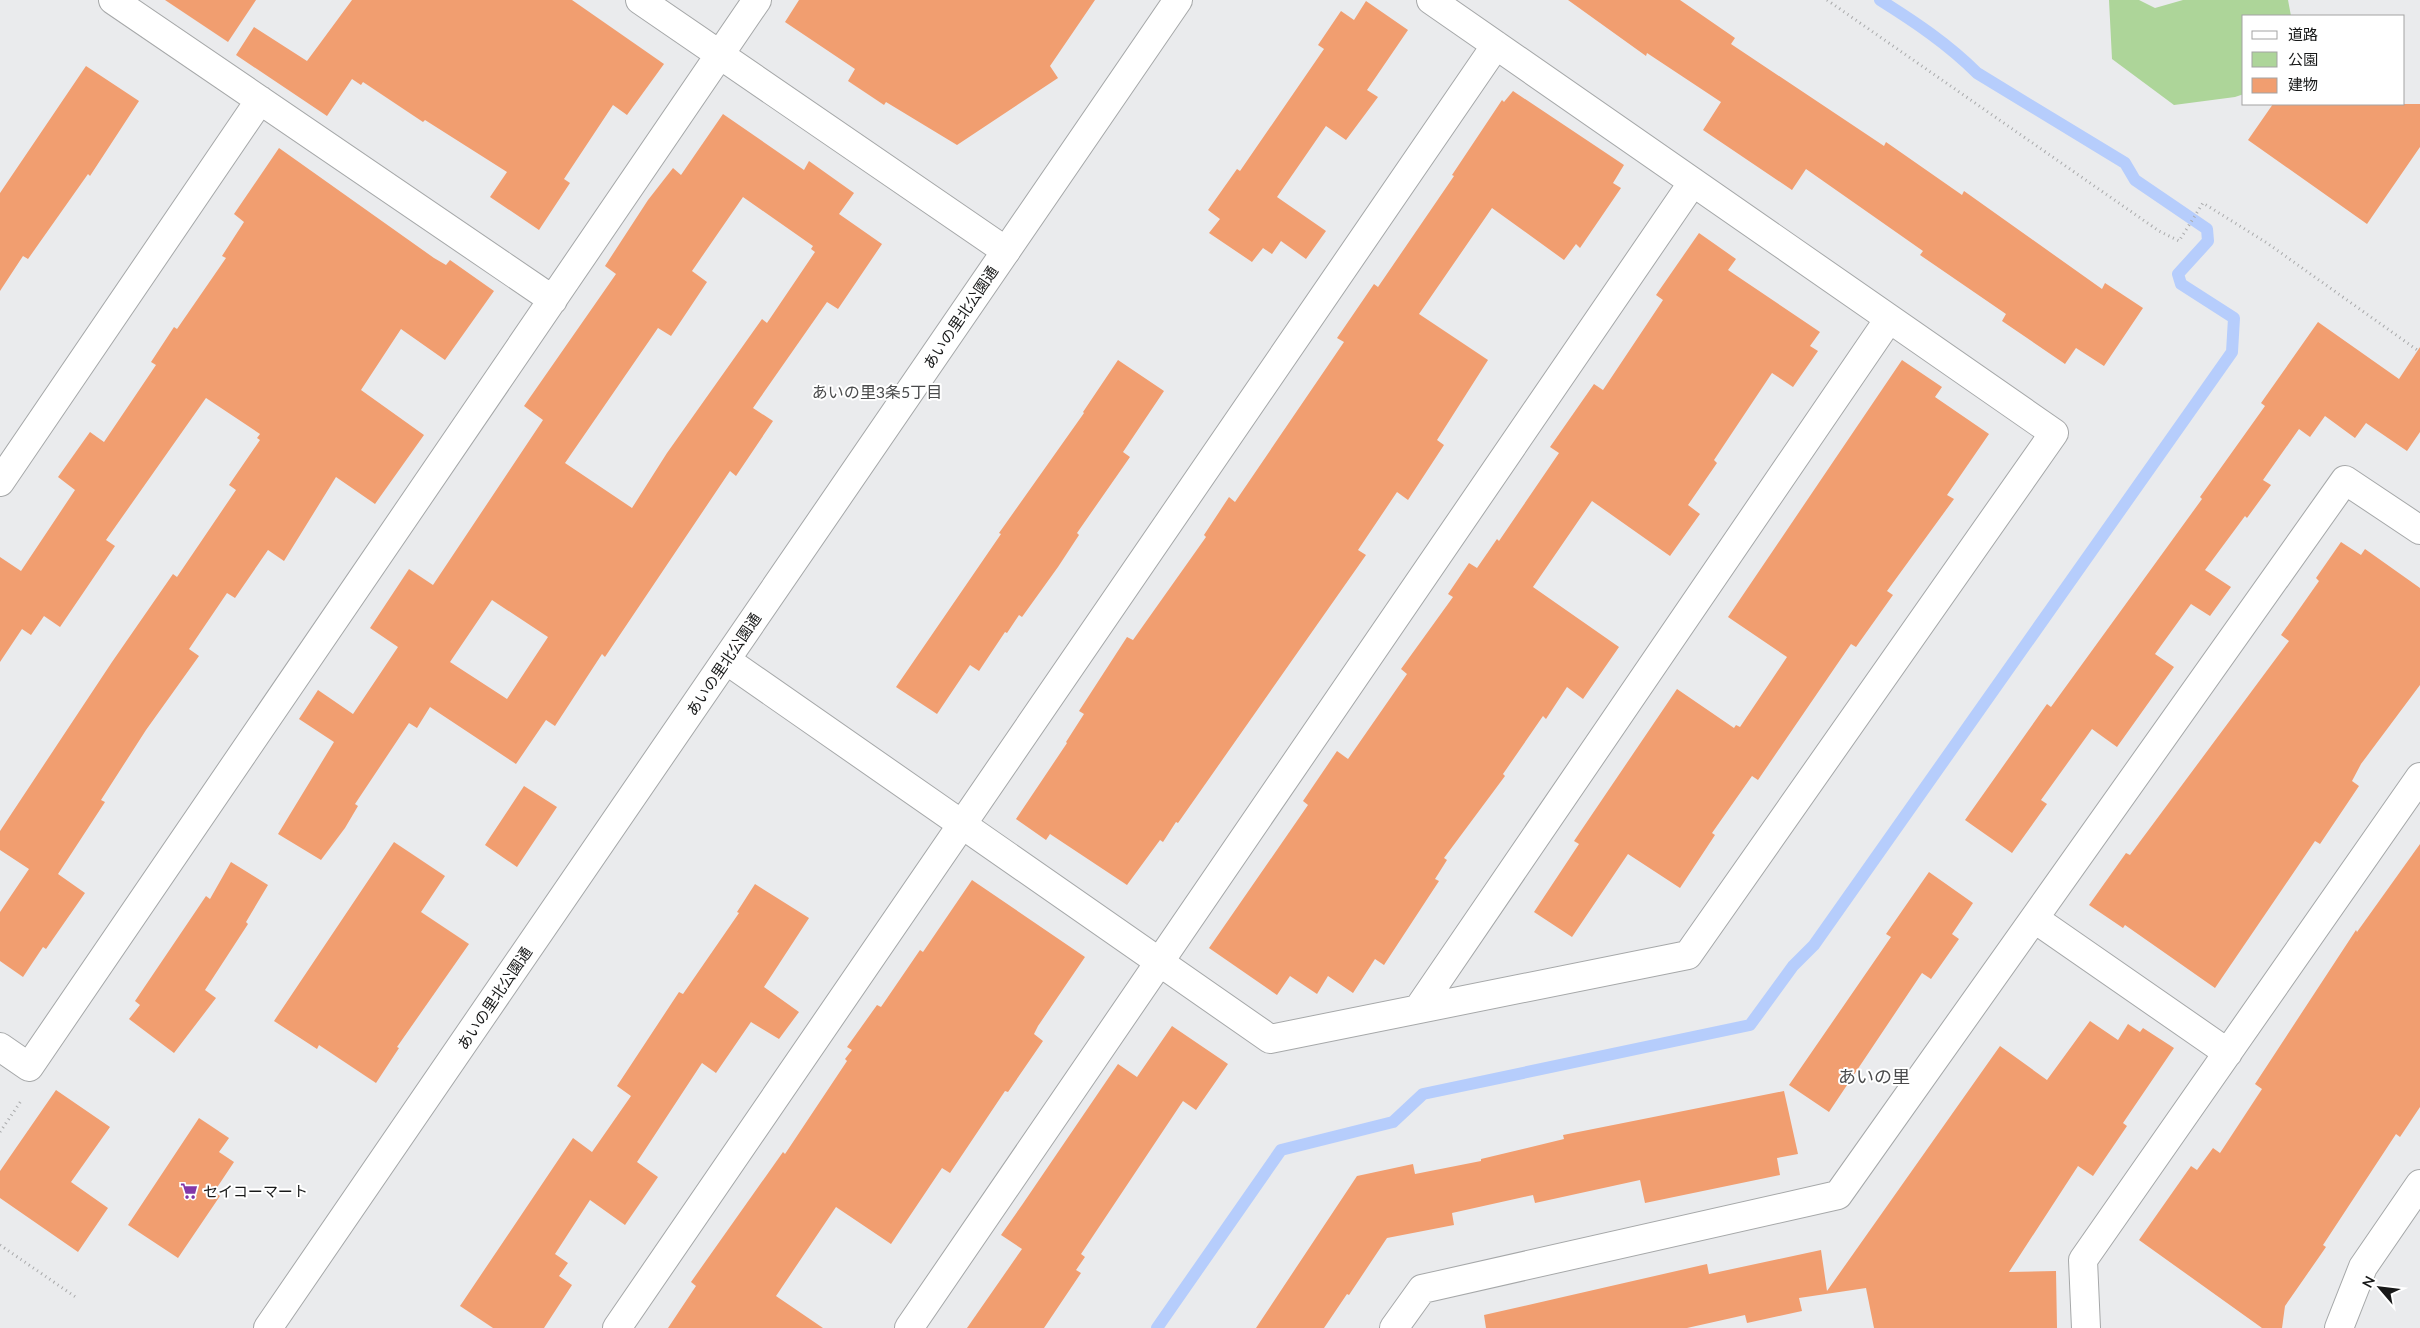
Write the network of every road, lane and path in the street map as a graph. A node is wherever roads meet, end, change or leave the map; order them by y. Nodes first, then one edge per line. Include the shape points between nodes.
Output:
1 (113, 0) edge
2 (640, 0) edge
3 (756, 0) edge
4 (1178, 0) edge
5 (1431, 0) edge
6 (1827, 0) edge
7 (1496, 45) junction
8 (720, 55) junction
9 (260, 100) junction
10 (1694, 182) junction
11 (1006, 251) junction
12 (553, 300) junction
13 (1889, 319) junction
14 (2420, 352) edge
15 (0, 482) edge
16 (2420, 530) edge
17 (726, 660) junction
18 (2420, 777) edge
19 (962, 824) junction
20 (2035, 919) junction
21 (1158, 962) junction
22 (1418, 1009) junction
23 (0, 1047) edge
24 (2228, 1053) junction
25 (23, 1098) dead end
26 (0, 1132) edge
27 (2420, 1184) edge
28 (0, 1245) edge
29 (77, 1298) dead end
30 (268, 1328) edge
31 (617, 1328) edge
32 (909, 1328) edge
33 (1394, 1328) edge
34 (2086, 1328) edge
35 (2339, 1328) edge

1 - 9 street
2 - 8 street
3 - 8 street
4 - 11 street, あいの里北公園通
5 - 7 street
6 - 14 path via 2160,231 2179,241 2203,204 2267,244
7 - 10 street
7 - 19 street
8 - 11 street
8 - 12 street
9 - 12 street
9 - 15 street
10 - 13 street
10 - 21 street
11 - 17 street, あいの里北公園通
12 - 23 street via 29,1067
13 - 22 street
13 - 22 street via 2054,433 1688,955
16 - 20 street via 2345,480
17 - 19 street
17 - 30 street, あいの里北公園通
18 - 24 street
19 - 21 street
19 - 31 street
20 - 24 street
20 - 33 street via 1838,1195 1422,1289
21 - 22 street via 1270,1039
21 - 32 street
24 - 34 street via 2083,1260
25 - 26 path
27 - 35 street via 2363,1267
28 - 29 path

